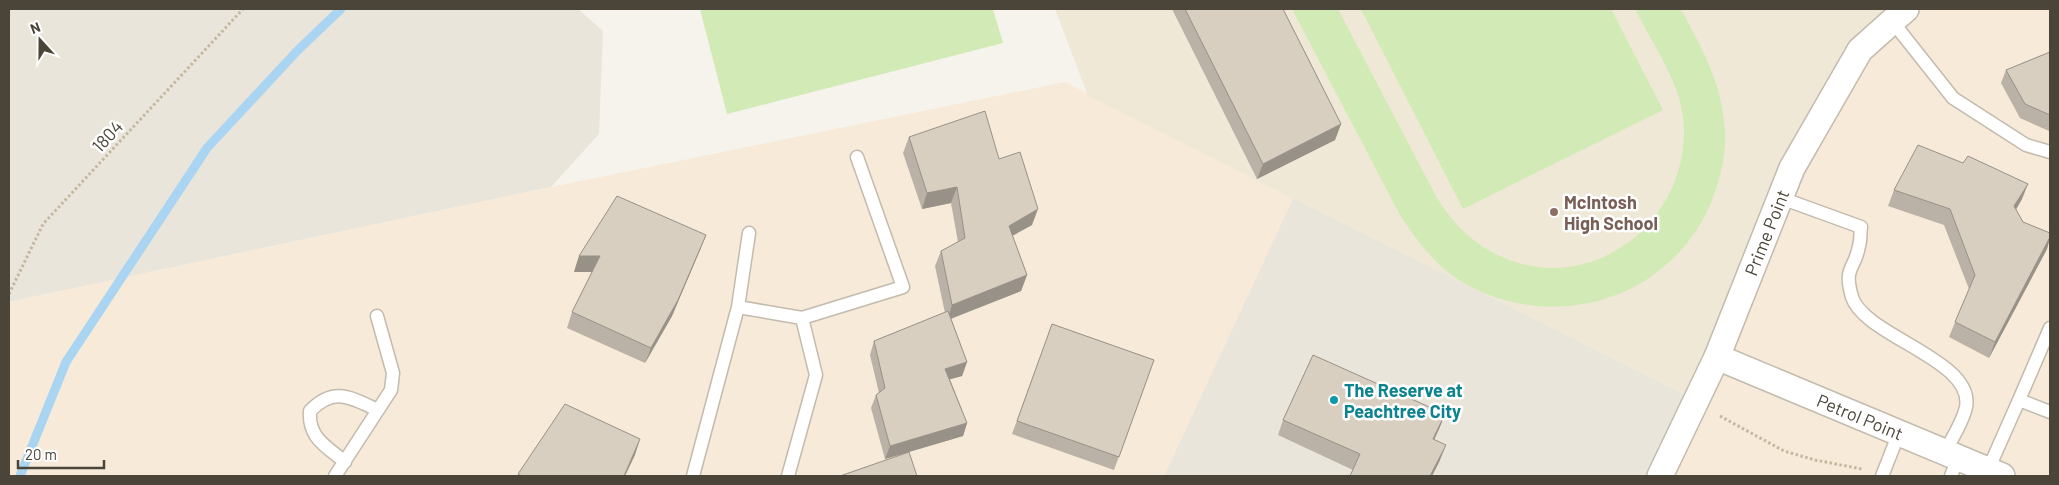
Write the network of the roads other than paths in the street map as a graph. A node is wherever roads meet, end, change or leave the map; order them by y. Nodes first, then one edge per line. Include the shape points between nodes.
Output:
1 (1899, 15) edge
2 (2050, 152) edge
3 (857, 157) dead end
4 (1780, 198) junction
5 (749, 233) dead end
6 (738, 307) junction
7 (377, 316) dead end
8 (802, 318) junction
9 (2050, 328) edge
10 (1717, 357) junction
11 (2019, 400) junction
12 (378, 410) junction
13 (2050, 412) edge
14 (1899, 433) junction
15 (345, 462) junction
16 (1952, 462) edge
17 (1995, 473) edge
18 (335, 476) edge
19 (693, 476) edge
20 (788, 476) edge
21 (1660, 476) edge
22 (1882, 476) edge

1 - 2 lane via 1953,98 2026,145
1 - 4 street, Prime Point via 1860,50 1792,168
3 - 8 lane via 903,287
4 - 10 street, Prime Point
4 - 16 lane via 1861,227 1859,248 1847,272 1852,299 1868,318 1937,361 1963,387 1966,406
5 - 6 lane
6 - 8 lane
6 - 19 lane
7 - 12 lane via 393,373 391,390
8 - 20 lane via 816,375
9 - 11 lane
10 - 14 street, Petrol Point
10 - 21 street, Prime Point
11 - 13 lane
11 - 17 lane
12 - 15 lane
12 - 15 lane via 343,395 327,398 310,411 312,434
14 - 16 street, Petrol Point
14 - 22 lane
15 - 18 lane
16 - 17 street, Petrol Point

